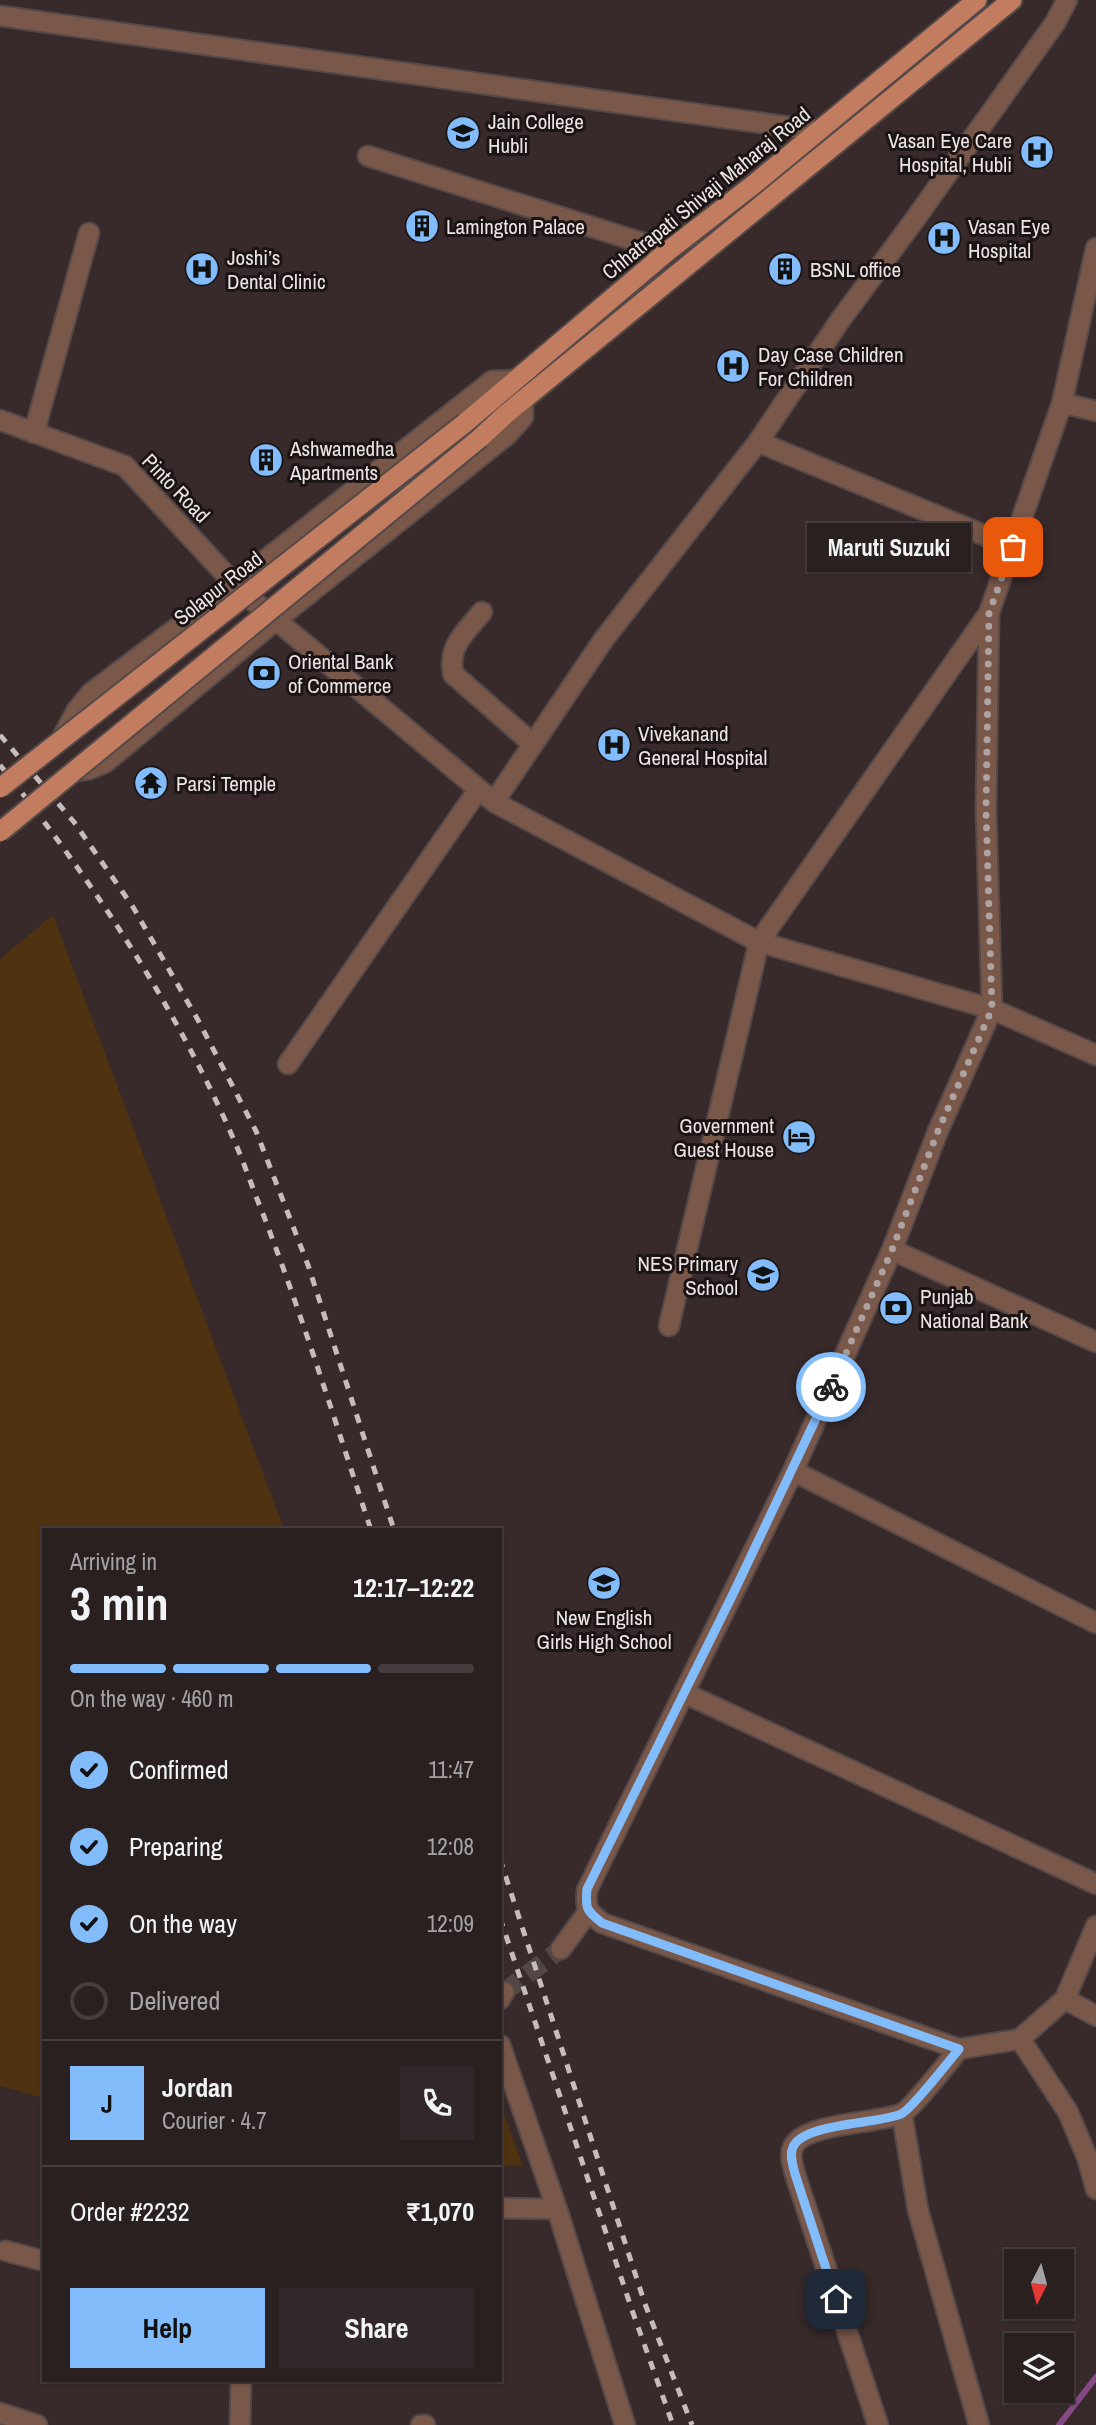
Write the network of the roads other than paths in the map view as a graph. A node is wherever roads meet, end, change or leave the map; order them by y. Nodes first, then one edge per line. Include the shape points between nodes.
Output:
1 (976, 0) edge
2 (1012, 0) edge
3 (1067, 0) edge
4 (0, 16) edge
5 (818, 131) junction
6 (368, 156) dead end
7 (89, 233) dead end
8 (1096, 248) edge
9 (668, 251) junction
10 (515, 380) junction
11 (523, 399) junction
12 (1062, 403) junction
13 (1096, 411) edge
14 (0, 420) edge
15 (465, 423) joint
16 (34, 433) junction
17 (758, 442) junction
18 (1013, 547) junction
19 (234, 584) junction
20 (482, 612) dead end
21 (989, 613) junction
22 (276, 620) junction
23 (60, 741) junction
24 (533, 744) junction
25 (75, 771) junction
26 (0, 788) edge
27 (478, 790) junction
28 (494, 802) junction
29 (0, 832) edge
30 (759, 942) junction
31 (992, 1009) junction
32 (1096, 1055) edge
33 (288, 1064) dead end
34 (892, 1250) junction
35 (669, 1326) dead end
36 (1096, 1342) edge
37 (793, 1471) junction
38 (1096, 1623) edge
39 (684, 1693) junction
40 (1096, 1884) edge
41 (588, 1912) junction
42 (1096, 1926) edge
43 (561, 1949) tunnel mouth
44 (1065, 1999) junction
45 (1096, 2016) edge
46 (1020, 2039) junction
47 (959, 2049) junction
48 (502, 2051) edge
49 (902, 2114) junction
50 (1096, 2189) edge
51 (502, 2208) edge
52 (557, 2209) junction
53 (6, 2251) dead end
54 (42, 2260) edge
55 (241, 2382) edge
56 (0, 2413) edge
57 (37, 2425) edge
58 (240, 2425) edge
59 (625, 2425) edge
60 (878, 2425) edge
61 (979, 2425) edge

1 - 5 main road, Chhatrapati Shivaji Maharaj Road
2 - 11 main road
3 - 17 street
4 - 5 street
5 - 9 main road, Chhatrapati Shivaji Maharaj Road
6 - 9 street
7 - 16 street
8 - 12 street
9 - 10 main road, Chhatrapati Shivaji Maharaj Road
10 - 15 main road, Chhatrapati Shivaji Maharaj Road
10 - 19 street via 492,381
11 - 22 street via 523,417 507,435
11 - 25 main road, bridge
12 - 13 street
12 - 18 street
14 - 16 street, Pinto Road
15 - 23 main road, Solapur Road, bridge
16 - 19 street, Pinto Road via 125,466
17 - 18 street
17 - 24 street via 604,639
18 - 21 street
19 - 22 street, Pinto Road
19 - 23 street via 91,693
20 - 24 street via 454,648 450,659 453,674
21 - 30 street
21 - 31 street via 986,810
22 - 25 street via 106,762
22 - 27 street, Pinto Road
23 - 26 main road, Solapur Road, bridge
24 - 28 street
25 - 29 main road, bridge
27 - 28 street, Pinto Road
27 - 33 street
28 - 30 street, Pinto Road
30 - 31 street, Pinto Road
30 - 35 street
31 - 32 street, Pinto Road
31 - 34 street
34 - 36 street
34 - 37 street
37 - 38 street
37 - 39 street
39 - 40 street
39 - 41 street via 587,1889
41 - 43 street
41 - 47 street via 602,1923
42 - 44 street
44 - 45 street
44 - 46 street
46 - 47 street
46 - 50 street via 1068,2112
47 - 49 street
48 - 52 street
49 - 60 street via 812,2133 798,2140 791,2158
49 - 61 street via 918,2210
51 - 52 street
52 - 59 street
53 - 54 street
55 - 58 street
56 - 57 street

